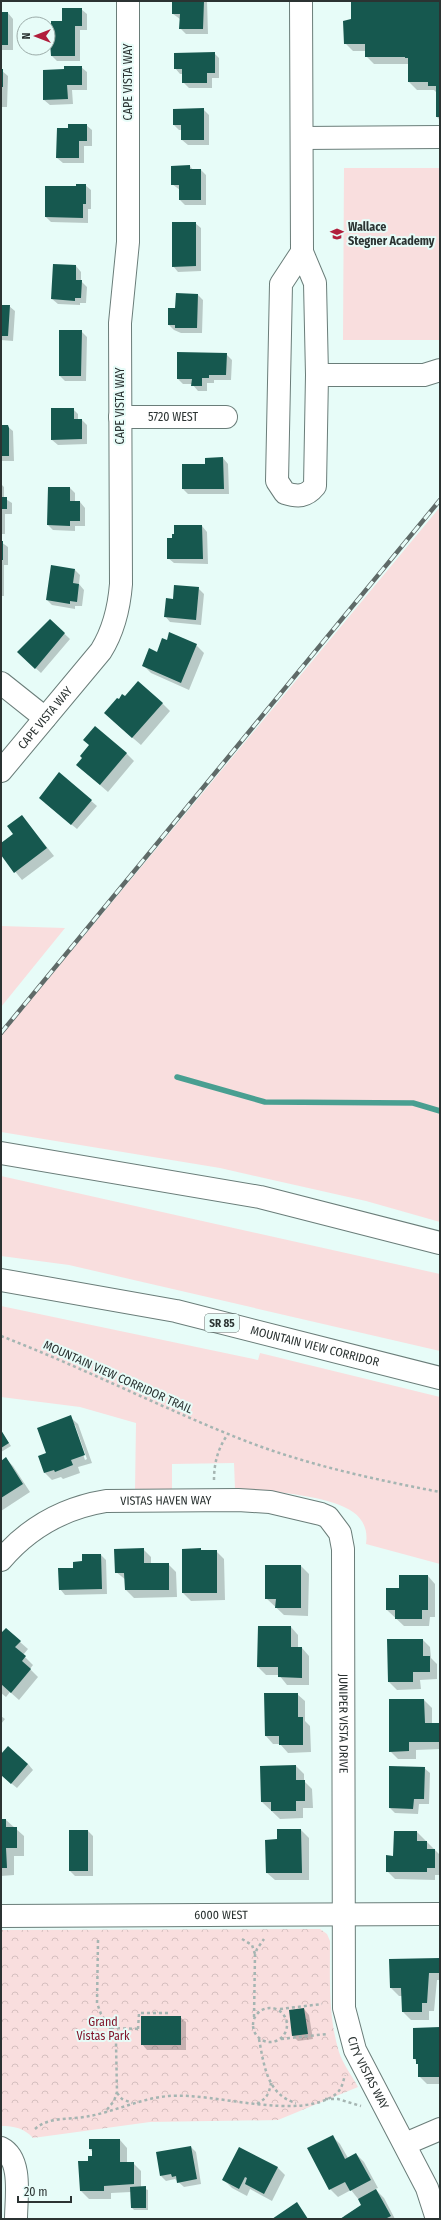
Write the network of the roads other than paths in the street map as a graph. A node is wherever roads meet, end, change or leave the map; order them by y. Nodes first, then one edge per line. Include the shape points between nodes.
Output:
1 (128, 1) edge
2 (301, 1) edge
3 (440, 137) edge
4 (302, 138) junction
5 (302, 252) junction
6 (440, 370) edge
7 (317, 375) junction
8 (120, 417) junction
9 (226, 417) dead end
10 (1, 683) edge
11 (45, 718) junction
12 (1, 771) edge
13 (1, 1153) edge
14 (440, 1243) edge
15 (1, 1280) edge
16 (440, 1378) edge
17 (340, 1533) joint
18 (1, 1560) edge
19 (440, 1914) edge
20 (344, 1915) junction
21 (1, 1916) edge
22 (440, 2129) edge
23 (405, 2144) junction
24 (1, 2148) edge
25 (16, 2219) edge
26 (437, 2219) edge

1 - 8 main road, CAPE VISTA WAY via 128,242 120,311
2 - 4 main road
3 - 4 main road
4 - 5 main road
5 - 7 main road via 315,283
5 - 7 main road via 281,284 277,481 285,493 297,496 310,492 315,486
6 - 7 main road via 424,374
8 - 9 main road, 5720 WEST
8 - 11 main road, CAPE VISTA WAY via 121,584 118,612 101,651
10 - 11 main road
11 - 12 main road, CAPE VISTA WAY
13 - 14 main road via 260,1197
15 - 16 main road, MOUNTAIN VIEW CORRIDOR / SR 85 via 176,1311
17 - 18 main road, VISTAS HAVEN WAY via 333,1521 321,1514 260,1501 106,1501 81,1506 51,1518 20,1540
17 - 20 main road, JUNIPER VISTA DRIVE via 343,1549
19 - 20 main road, 6000 WEST
20 - 21 main road, 6000 WEST
20 - 23 main road, CITY VISTAS WAY via 343,1992 346,2023 361,2062
22 - 23 main road
23 - 26 main road, CITY VISTAS WAY via 427,2188
24 - 25 main road via 8,2152 15,2166

